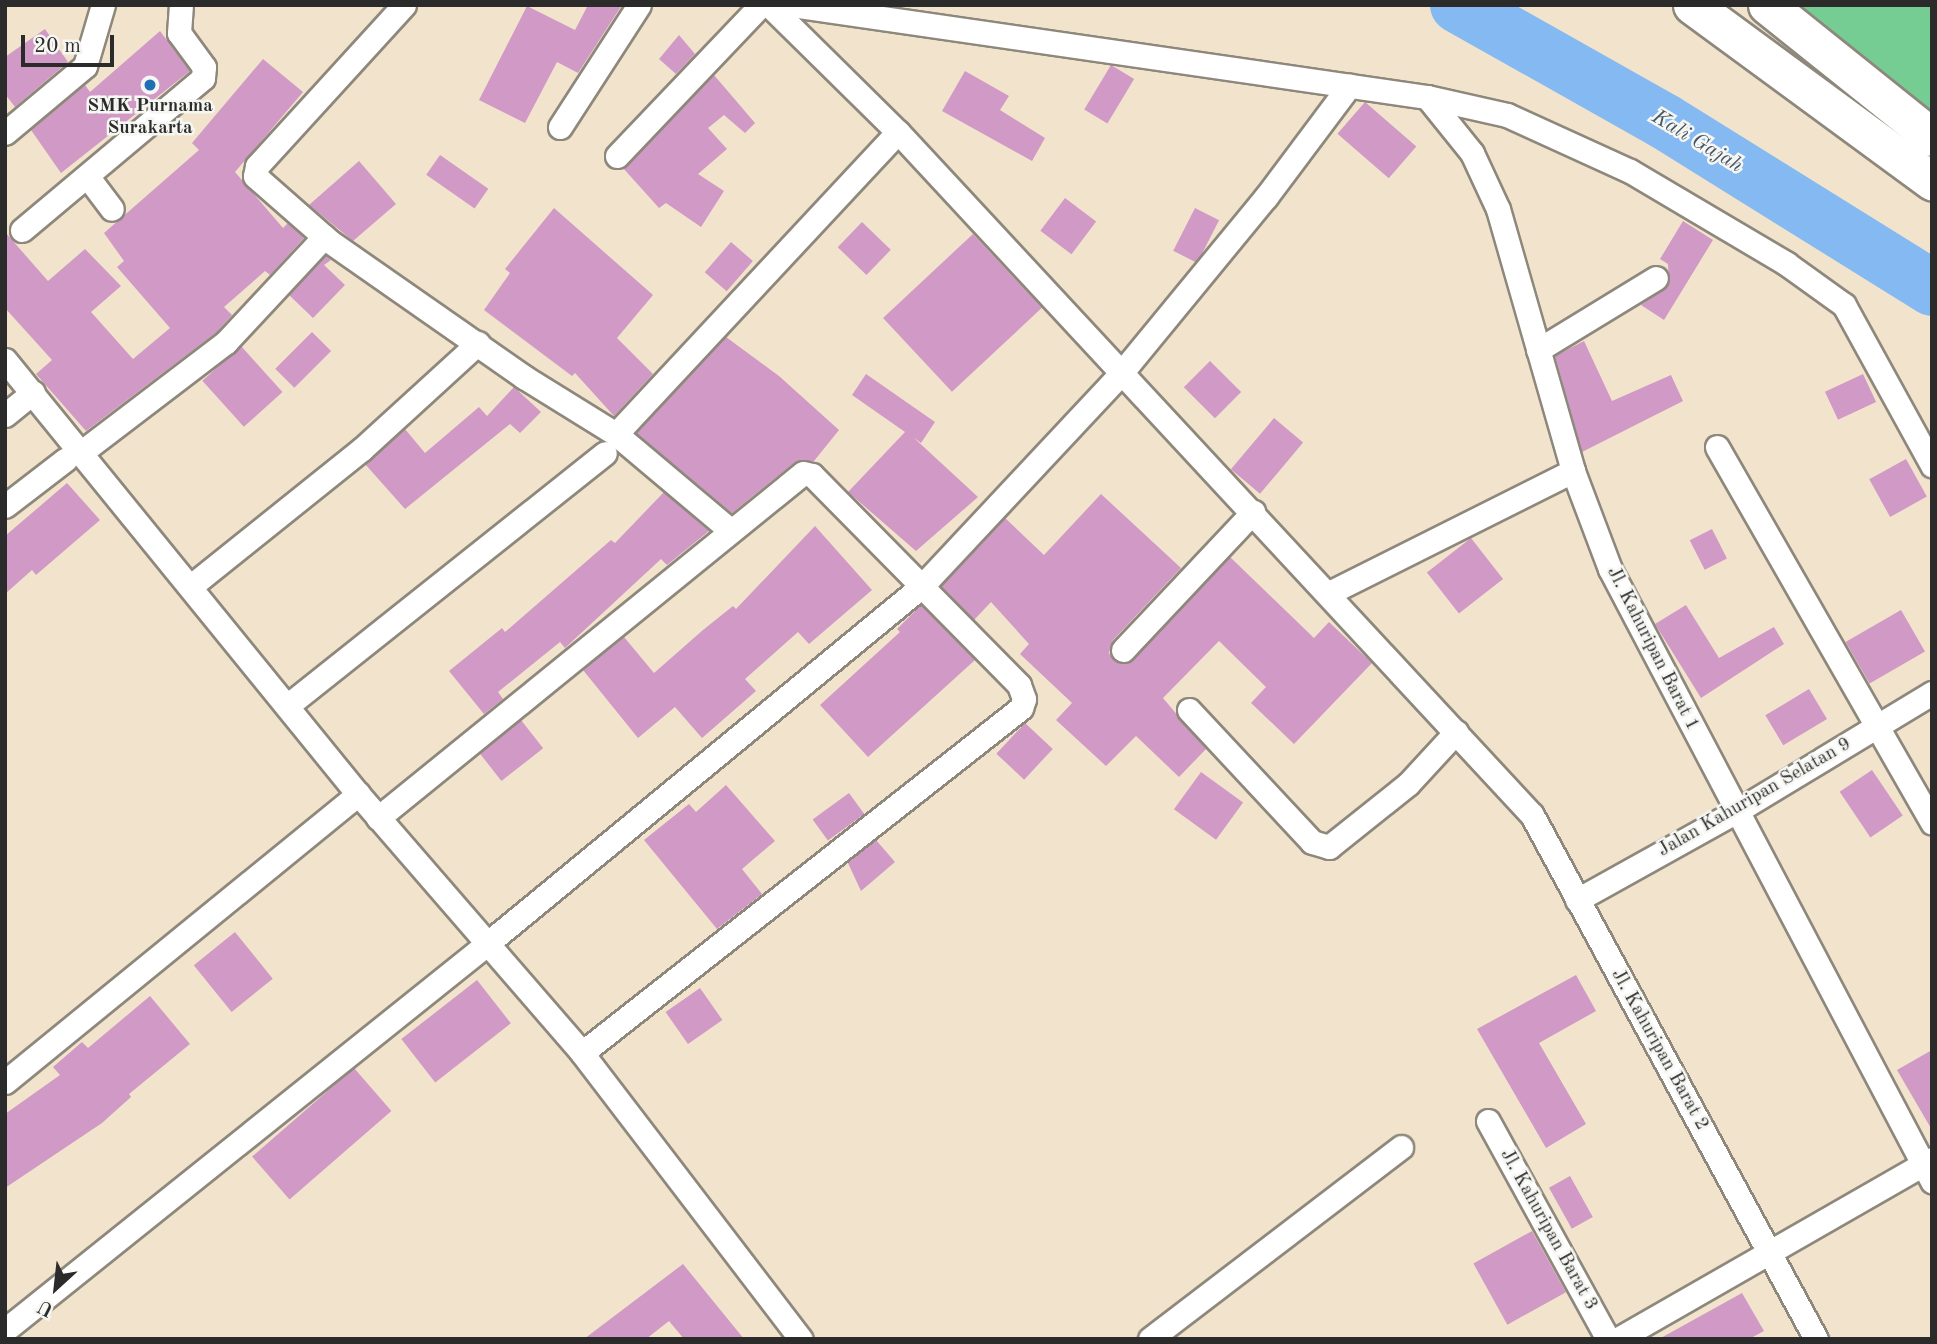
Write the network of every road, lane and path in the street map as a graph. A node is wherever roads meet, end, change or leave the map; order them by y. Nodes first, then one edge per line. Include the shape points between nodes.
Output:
1 (103, 5) edge
2 (181, 5) edge
3 (404, 5) edge
4 (639, 5) edge
5 (761, 5) edge
6 (769, 5) edge
7 (792, 5) edge
8 (1692, 5) edge
9 (1767, 5) edge
10 (1349, 86) junction
11 (1427, 97) junction
12 (560, 127) dead end
13 (898, 132) junction
14 (5, 133) edge
15 (1932, 137) edge
16 (617, 156) dead end
17 (87, 176) junction
18 (1932, 181) edge
19 (112, 209) dead end
20 (22, 230) dead end
21 (324, 237) junction
22 (1656, 278) dead end
23 (478, 343) junction
24 (1538, 350) junction
25 (5, 360) edge
26 (1122, 372) junction
27 (33, 392) junction
28 (5, 415) edge
29 (610, 444) junction
30 (1717, 447) dead end
31 (74, 455) junction
32 (1932, 465) edge
33 (1573, 471) junction
34 (5, 506) edge
35 (1253, 512) junction
36 (730, 530) junction
37 (923, 585) junction
38 (191, 586) junction
39 (1329, 593) junction
40 (1124, 650) dead end
41 (1932, 693) edge
42 (287, 706) junction
43 (1189, 710) dead end
44 (1878, 725) junction
45 (1463, 738) junction
46 (358, 794) junction
47 (1737, 811) junction
48 (378, 818) junction
49 (1932, 823) edge
50 (1577, 900) junction
51 (488, 943) junction
52 (582, 1053) junction
53 (5, 1082) edge
54 (1488, 1121) dead end
55 (1401, 1147) dead end
56 (1929, 1168) edge
57 (1769, 1252) junction
58 (5, 1330) edge
59 (801, 1339) edge
60 (1150, 1339) edge
61 (1608, 1339) edge
62 (1618, 1339) edge
63 (1816, 1339) edge

1 - 14 street via 85,66
2 - 17 street via 179,33 204,67 203,78
3 - 21 street via 257,166 261,183
4 - 12 street
5 - 16 street
6 - 13 street, Jl. Kahuripan Barat 2
7 - 10 street
8 - 18 main road
9 - 15 main road
10 - 11 street
10 - 26 street
11 - 24 street, Jl. Kahuripan Barat 1 via 1483,172 1508,237
11 - 32 street via 1507,115 1630,171 1787,264 1844,305
13 - 26 street, Jl. Kahuripan Barat 2
13 - 29 street
17 - 19 street
17 - 20 street
21 - 23 street
21 - 31 street via 226,342
22 - 24 street
23 - 29 street
23 - 38 street via 362,449
24 - 33 street, Jl. Kahuripan Barat 1
25 - 27 street
26 - 35 street, Jl. Kahuripan Barat 2
26 - 37 street
27 - 28 street
27 - 31 street
29 - 36 street
29 - 42 street
30 - 44 street
31 - 34 street
31 - 38 street
33 - 39 street
33 - 47 street, Jl. Kahuripan Barat 1 via 1610,569
35 - 39 street, Jl. Kahuripan Barat 2
35 - 40 street
36 - 37 street via 795,477 813,475
36 - 48 street
37 - 51 street
37 - 52 street via 1019,685 1024,699 1021,708
38 - 42 street
39 - 45 street, Jl. Kahuripan Barat 2
41 - 44 street, Jalan Kahuripan Selatan 9
42 - 46 street
43 - 45 street via 1312,842 1329,847
44 - 47 street, Jalan Kahuripan Selatan 9
44 - 49 street
45 - 50 street, Jl. Kahuripan Barat 2 via 1532,815
46 - 48 street
46 - 53 street
47 - 50 street, Jalan Kahuripan Selatan 9
47 - 56 street, Jl. Kahuripan Barat 1
48 - 51 street
50 - 57 street, Jl. Kahuripan Barat 2
51 - 52 street
51 - 58 street
52 - 59 street
54 - 61 street, Jl. Kahuripan Barat 3
55 - 60 street
56 - 57 street
57 - 62 street
57 - 63 street, Jl. Kahuripan Barat 2

